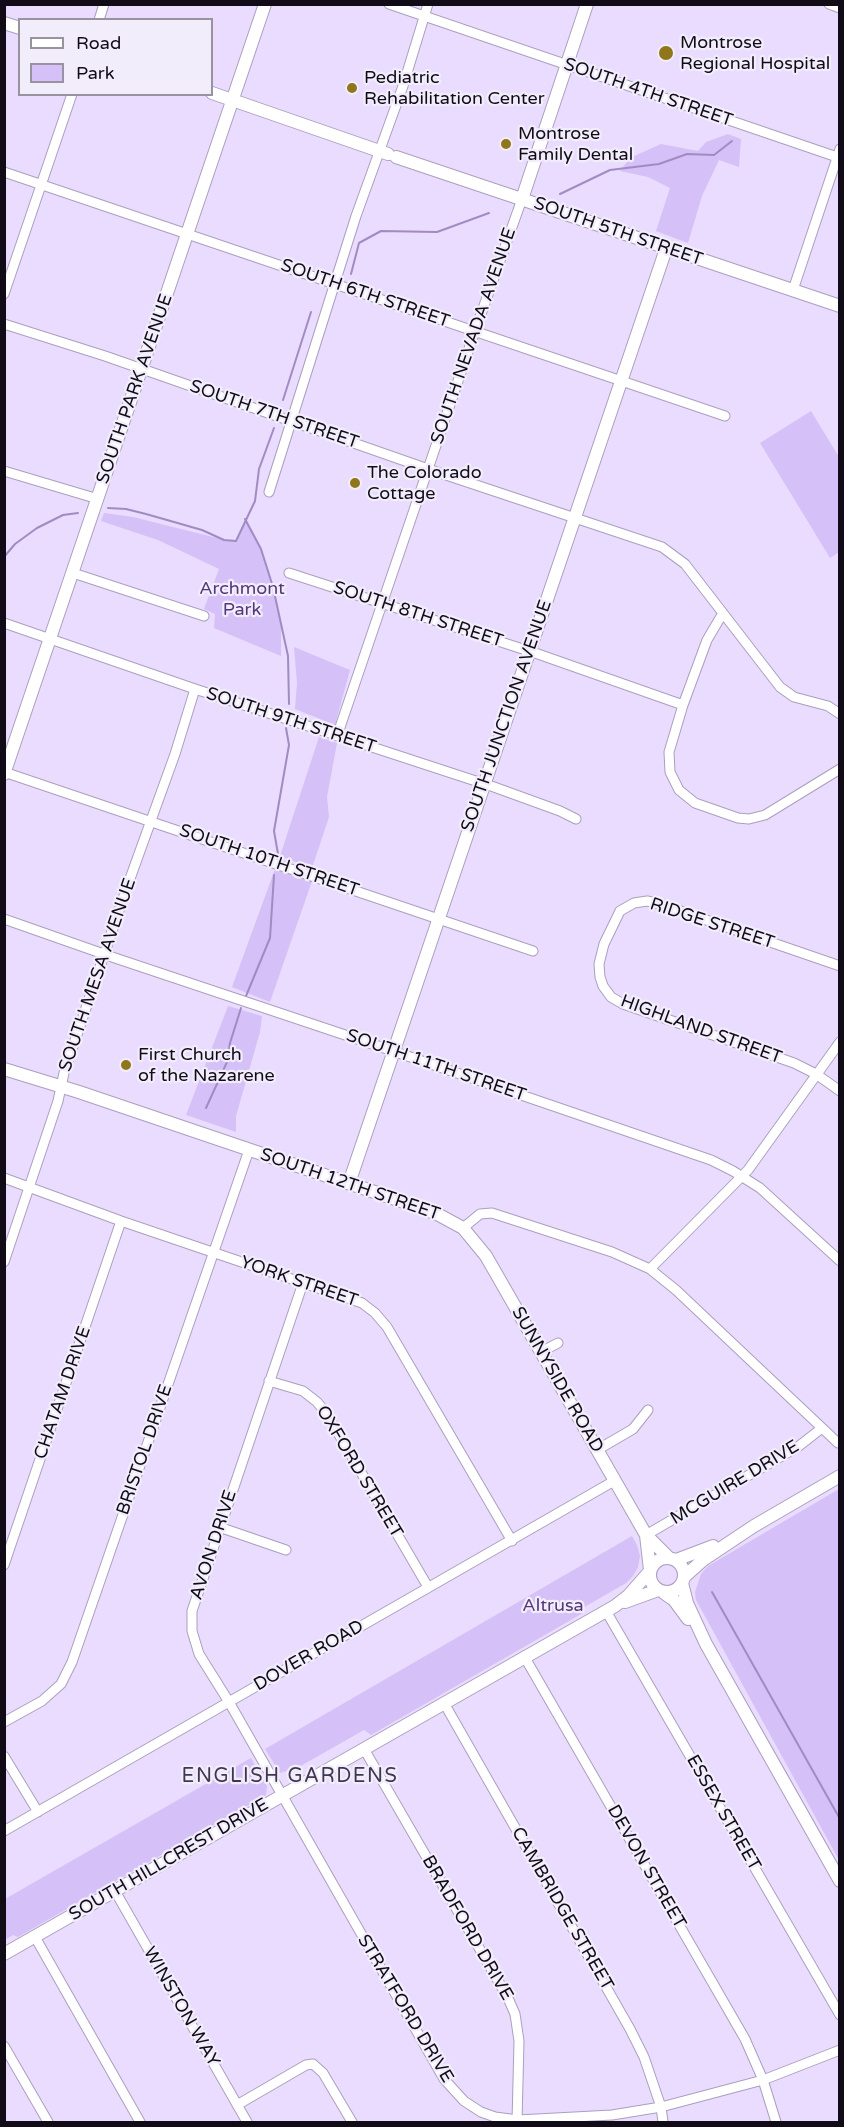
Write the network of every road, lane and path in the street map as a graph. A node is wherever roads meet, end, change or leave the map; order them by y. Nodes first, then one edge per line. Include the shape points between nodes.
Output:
1 (265, 4) edge
2 (389, 4) edge
3 (428, 4) edge
4 (587, 4) edge
5 (829, 4) edge
6 (840, 8) edge
7 (423, 16) junction
8 (568, 65) junction
9 (213, 93) edge
10 (71, 96) edge
11 (233, 101) junction
12 (388, 154) junction
13 (839, 155) edge
14 (4, 172) edge
15 (42, 185) junction
16 (522, 199) junction
17 (187, 234) junction
18 (666, 249) junction
19 (335, 285) junction
20 (794, 290) junction
21 (4, 294) edge
22 (840, 306) edge
23 (4, 324) edge
24 (475, 331) junction
25 (142, 369) junction
26 (621, 381) junction
27 (725, 416) dead end
28 (292, 421) junction
29 (429, 469) junction
30 (4, 471) edge
31 (269, 492) dead end
32 (98, 499) junction
33 (575, 518) junction
34 (73, 573) junction
35 (289, 573) dead end
36 (384, 602) junction
37 (723, 613) junction
38 (204, 616) dead end
39 (4, 623) edge
40 (50, 639) junction
41 (529, 651) junction
42 (195, 689) junction
43 (683, 705) junction
44 (840, 714) edge
45 (337, 736) junction
46 (840, 769) edge
47 (5, 773) edge
48 (484, 784) junction
49 (576, 819) dead end
50 (152, 822) junction
51 (4, 919) edge
52 (438, 919) junction
53 (604, 944) joint
54 (533, 951) dead end
55 (104, 954) junction
56 (840, 966) edge
57 (840, 1042) edge
58 (394, 1052) junction
59 (4, 1069) edge
60 (816, 1074) junction
61 (61, 1087) junction
62 (840, 1091) edge
63 (249, 1150) junction
64 (742, 1176) junction
65 (4, 1178) edge
66 (348, 1184) junction
67 (30, 1188) junction
68 (121, 1221) junction
69 (463, 1228) junction
70 (213, 1252) junction
71 (840, 1261) edge
72 (4, 1262) edge
73 (650, 1269) junction
74 (303, 1282) junction
75 (558, 1343) dead end
76 (541, 1352) junction
77 (269, 1382) junction
78 (648, 1410) dead end
79 (822, 1428) junction
80 (838, 1443) dead end
81 (597, 1450) junction
82 (840, 1476) edge
83 (614, 1481) junction
84 (754, 1526) junction
85 (219, 1527) junction
86 (646, 1535) junction
87 (512, 1541) junction
88 (286, 1550) dead end
89 (672, 1559) junction
90 (4, 1565) edge
91 (650, 1570) junction
92 (683, 1580) junction
93 (428, 1587) junction
94 (661, 1591) junction
95 (611, 1608) junction
96 (706, 1644) junction
97 (524, 1656) junction
98 (229, 1702) junction
99 (444, 1703) junction
100 (4, 1722) edge
101 (364, 1749) junction
102 (4, 1756) edge
103 (281, 1796) junction
104 (38, 1812) junction
105 (4, 1831) edge
106 (840, 1881) edge
107 (115, 1891) junction
108 (35, 1937) junction
109 (4, 1954) edge
110 (840, 2015) edge
111 (4, 2046) edge
112 (840, 2050) edge
113 (763, 2080) junction
114 (237, 2105) junction
115 (661, 2107) junction
116 (517, 2121) edge
117 (48, 2122) edge
118 (140, 2122) edge
119 (247, 2122) edge
120 (352, 2122) edge
121 (663, 2122) edge
122 (776, 2122) edge

1 - 11 street, SOUTH PARK AVENUE
2 - 7 street, SOUTH 4TH STREET
3 - 7 street
4 - 8 street, SOUTH NEVADA AVENUE
5 - 6 street
7 - 8 street, SOUTH 4TH STREET
7 - 12 street
8 - 13 street, SOUTH 4TH STREET
8 - 16 street, SOUTH NEVADA AVENUE
9 - 11 street, SOUTH 5TH STREET
10 - 15 street
11 - 12 street, SOUTH 5TH STREET
11 - 17 street, SOUTH PARK AVENUE
12 - 16 street, SOUTH 5TH STREET
12 - 19 street
13 - 20 street
14 - 15 street, SOUTH 6TH STREET
15 - 17 street, SOUTH 6TH STREET
15 - 21 street
16 - 18 street, SOUTH 5TH STREET
16 - 24 street, SOUTH NEVADA AVENUE
17 - 19 street, SOUTH 6TH STREET
17 - 25 street, SOUTH PARK AVENUE
18 - 20 street, SOUTH 5TH STREET
18 - 26 street, SOUTH JUNCTION AVENUE
19 - 24 street, SOUTH 6TH STREET
19 - 28 street
20 - 22 street, SOUTH 5TH STREET
23 - 25 street, SOUTH 7TH STREET
24 - 26 street, SOUTH 6TH STREET
24 - 29 street, SOUTH NEVADA AVENUE
25 - 28 street, SOUTH 7TH STREET
25 - 32 street, SOUTH PARK AVENUE
26 - 27 street, SOUTH 6TH STREET
26 - 33 street, SOUTH JUNCTION AVENUE
28 - 29 street, SOUTH 7TH STREET
28 - 31 street
29 - 33 street, SOUTH 7TH STREET
29 - 36 street, SOUTH NEVADA AVENUE
30 - 32 street
32 - 34 street, SOUTH PARK AVENUE
33 - 37 street, SOUTH 7TH STREET via 662,547 685,564
33 - 41 street, SOUTH JUNCTION AVENUE
34 - 38 street
34 - 40 street, SOUTH PARK AVENUE
35 - 36 street, SOUTH 8TH STREET
36 - 41 street, SOUTH 8TH STREET
36 - 45 street, SOUTH NEVADA AVENUE
37 - 43 street via 707,640
37 - 44 street, SOUTH 7TH STREET via 780,687 794,697 828,706
39 - 40 street, SOUTH 9TH STREET
40 - 42 street, SOUTH 9TH STREET
40 - 47 street, SOUTH PARK AVENUE
41 - 43 street, SOUTH 8TH STREET
41 - 48 street, SOUTH JUNCTION AVENUE
42 - 45 street, SOUTH 9TH STREET
42 - 50 street, SOUTH MESA AVENUE
43 - 46 street via 669,752 670,772 679,790 695,803 749,819 765,815
45 - 48 street, SOUTH 9TH STREET
47 - 50 street, SOUTH 10TH STREET
48 - 49 street, SOUTH 9TH STREET
48 - 52 street, SOUTH JUNCTION AVENUE
50 - 52 street, SOUTH 10TH STREET
50 - 55 street, SOUTH MESA AVENUE
51 - 55 street, SOUTH 11TH STREET
52 - 54 street, SOUTH 10TH STREET
52 - 58 street, SOUTH JUNCTION AVENUE
53 - 56 street, RIDGE STREET via 620,911 647,901
53 - 60 street, HIGHLAND STREET via 600,977 612,997 623,1004
55 - 58 street, SOUTH 11TH STREET
55 - 61 street, SOUTH MESA AVENUE
57 - 60 street
58 - 64 street, SOUTH 11TH STREET via 698,1156
58 - 66 street, SOUTH JUNCTION AVENUE
59 - 61 street, SOUTH 12TH STREET
60 - 62 street, HIGHLAND STREET
60 - 64 street
61 - 63 street, SOUTH 12TH STREET
61 - 67 street, SOUTH MESA AVENUE
63 - 66 street, SOUTH 12TH STREET
63 - 70 street, BRISTOL DRIVE
64 - 71 street, SOUTH 11TH STREET via 776,1200
64 - 73 street
65 - 67 street, YORK STREET
66 - 69 street, SOUTH 12TH STREET via 439,1215
67 - 68 street, YORK STREET
67 - 72 street, SOUTH MESA AVENUE
68 - 70 street, YORK STREET
68 - 90 street, CHATAM DRIVE
69 - 73 street, SOUTH 12TH STREET via 480,1214 492,1213 612,1252
69 - 76 street, SUNNYSIDE ROAD via 486,1256
70 - 74 street, YORK STREET
70 - 100 street, BRISTOL DRIVE via 72,1662 61,1684 42,1701
73 - 79 street, SOUTH 12TH STREET
74 - 77 street, AVON DRIVE
74 - 87 street, YORK STREET via 363,1303 381,1320
75 - 76 street
76 - 81 street, SUNNYSIDE ROAD
77 - 85 street, AVON DRIVE
77 - 93 street, OXFORD STREET via 303,1392 327,1414
78 - 81 street via 633,1429
79 - 80 street, SOUTH 12TH STREET
79 - 86 street, MCGUIRE DRIVE via 800,1446
81 - 83 street, SUNNYSIDE ROAD
82 - 84 street
83 - 86 street, SUNNYSIDE ROAD
83 - 87 street, DOVER ROAD
84 - 89 street via 694,1555
84 - 92 street via 703,1560
85 - 88 street
85 - 98 street, AVON DRIVE via 192,1611 192,1631 199,1654
86 - 89 street, SUNNYSIDE ROAD
86 - 91 street, SUNNYSIDE ROAD
87 - 93 street, DOVER ROAD
89 - 91 street via 658,1560
89 - 92 street via 683,1568
91 - 94 street via 651,1582
91 - 95 street via 628,1596
92 - 94 street via 675,1591
92 - 96 street via 687,1603
93 - 98 street, DOVER ROAD
94 - 95 street
94 - 96 street via 680,1607
95 - 97 street, SOUTH HILLCREST DRIVE
95 - 110 street, ESSEX STREET
96 - 106 street
97 - 99 street, SOUTH HILLCREST DRIVE
97 - 113 street, DEVON STREET via 745,2038
98 - 103 street, AVON DRIVE
98 - 104 street, DOVER ROAD
99 - 101 street, SOUTH HILLCREST DRIVE
99 - 115 street, CAMBRIDGE STREET via 630,2029
101 - 103 street, SOUTH HILLCREST DRIVE
101 - 116 street, BRADFORD DRIVE via 515,2014 519,2041
102 - 104 street
103 - 107 street, SOUTH HILLCREST DRIVE
103 - 116 street, STRATFORD DRIVE via 444,2079 464,2101 481,2112
104 - 105 street, DOVER ROAD
107 - 108 street, SOUTH HILLCREST DRIVE
107 - 114 street, WINSTON WAY
108 - 109 street, SOUTH HILLCREST DRIVE
108 - 118 street
111 - 117 street
112 - 113 street, STRATFORD DRIVE
113 - 115 street, STRATFORD DRIVE
113 - 122 street, DEVON STREET
114 - 119 street, WINSTON WAY
114 - 120 street via 313,2064 323,2073
115 - 116 street, STRATFORD DRIVE via 612,2115
115 - 121 street, CAMBRIDGE STREET

